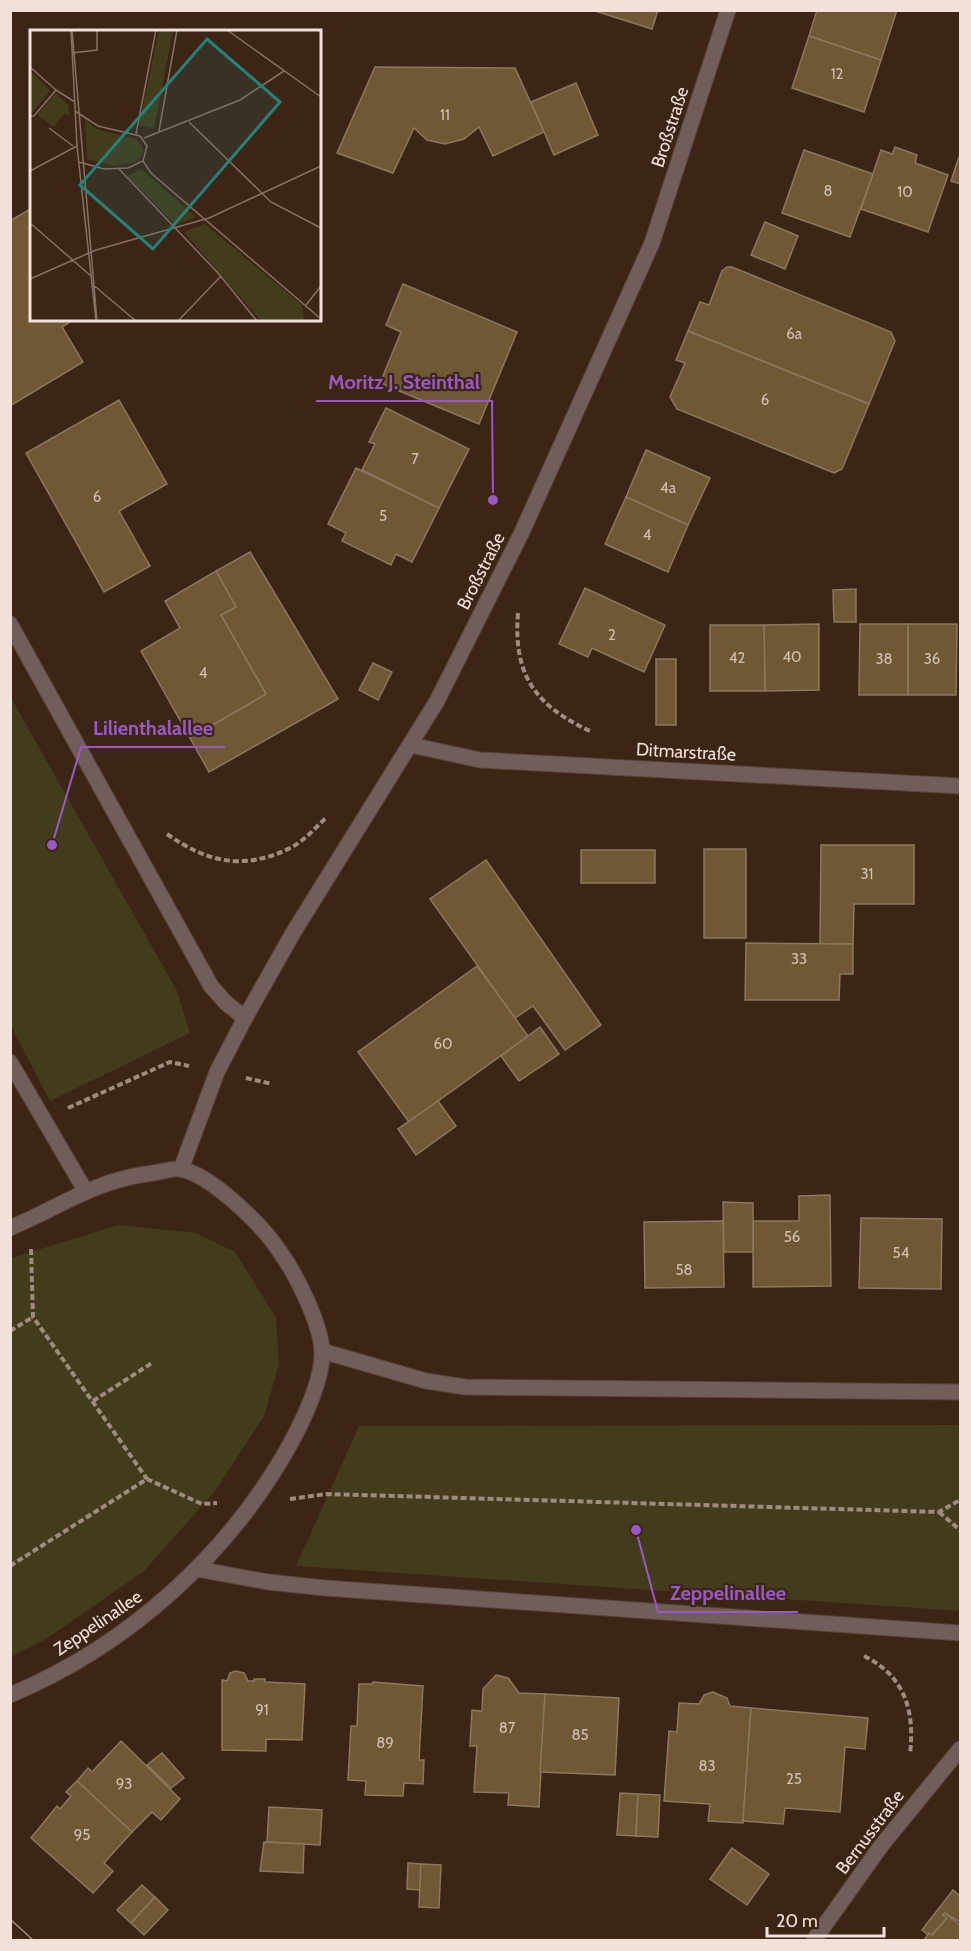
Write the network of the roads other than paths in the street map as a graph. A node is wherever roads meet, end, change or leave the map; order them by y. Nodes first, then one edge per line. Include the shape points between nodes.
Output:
1 (728, 10) edge
2 (10, 624) edge
3 (411, 745) junction
4 (960, 786) edge
5 (245, 1018) junction
6 (10, 1062) edge
7 (181, 1169) junction
8 (85, 1190) junction
9 (10, 1228) edge
10 (322, 1351) junction
11 (960, 1392) edge
12 (197, 1569) junction
13 (960, 1632) edge
14 (10, 1695) edge
15 (960, 1749) edge
16 (814, 1941) edge

1 - 3 street, Broßstraße via 652,243 522,532
2 - 5 street via 211,986
3 - 4 street, Ditmarstraße via 480,760
3 - 5 street, Broßstraße via 293,933
5 - 7 street, Broßstraße via 218,1072
6 - 8 street
7 - 8 street via 134,1175
7 - 10 street via 215,1186 251,1216 274,1242 300,1284
8 - 9 street
10 - 11 street via 426,1381 465,1387
10 - 12 street, Zeppelinallee via 308,1410 288,1448 256,1499
12 - 13 street via 325,1588
12 - 14 street, Zeppelinallee via 160,1604 71,1667
15 - 16 street, Bernusstraße via 881,1846

